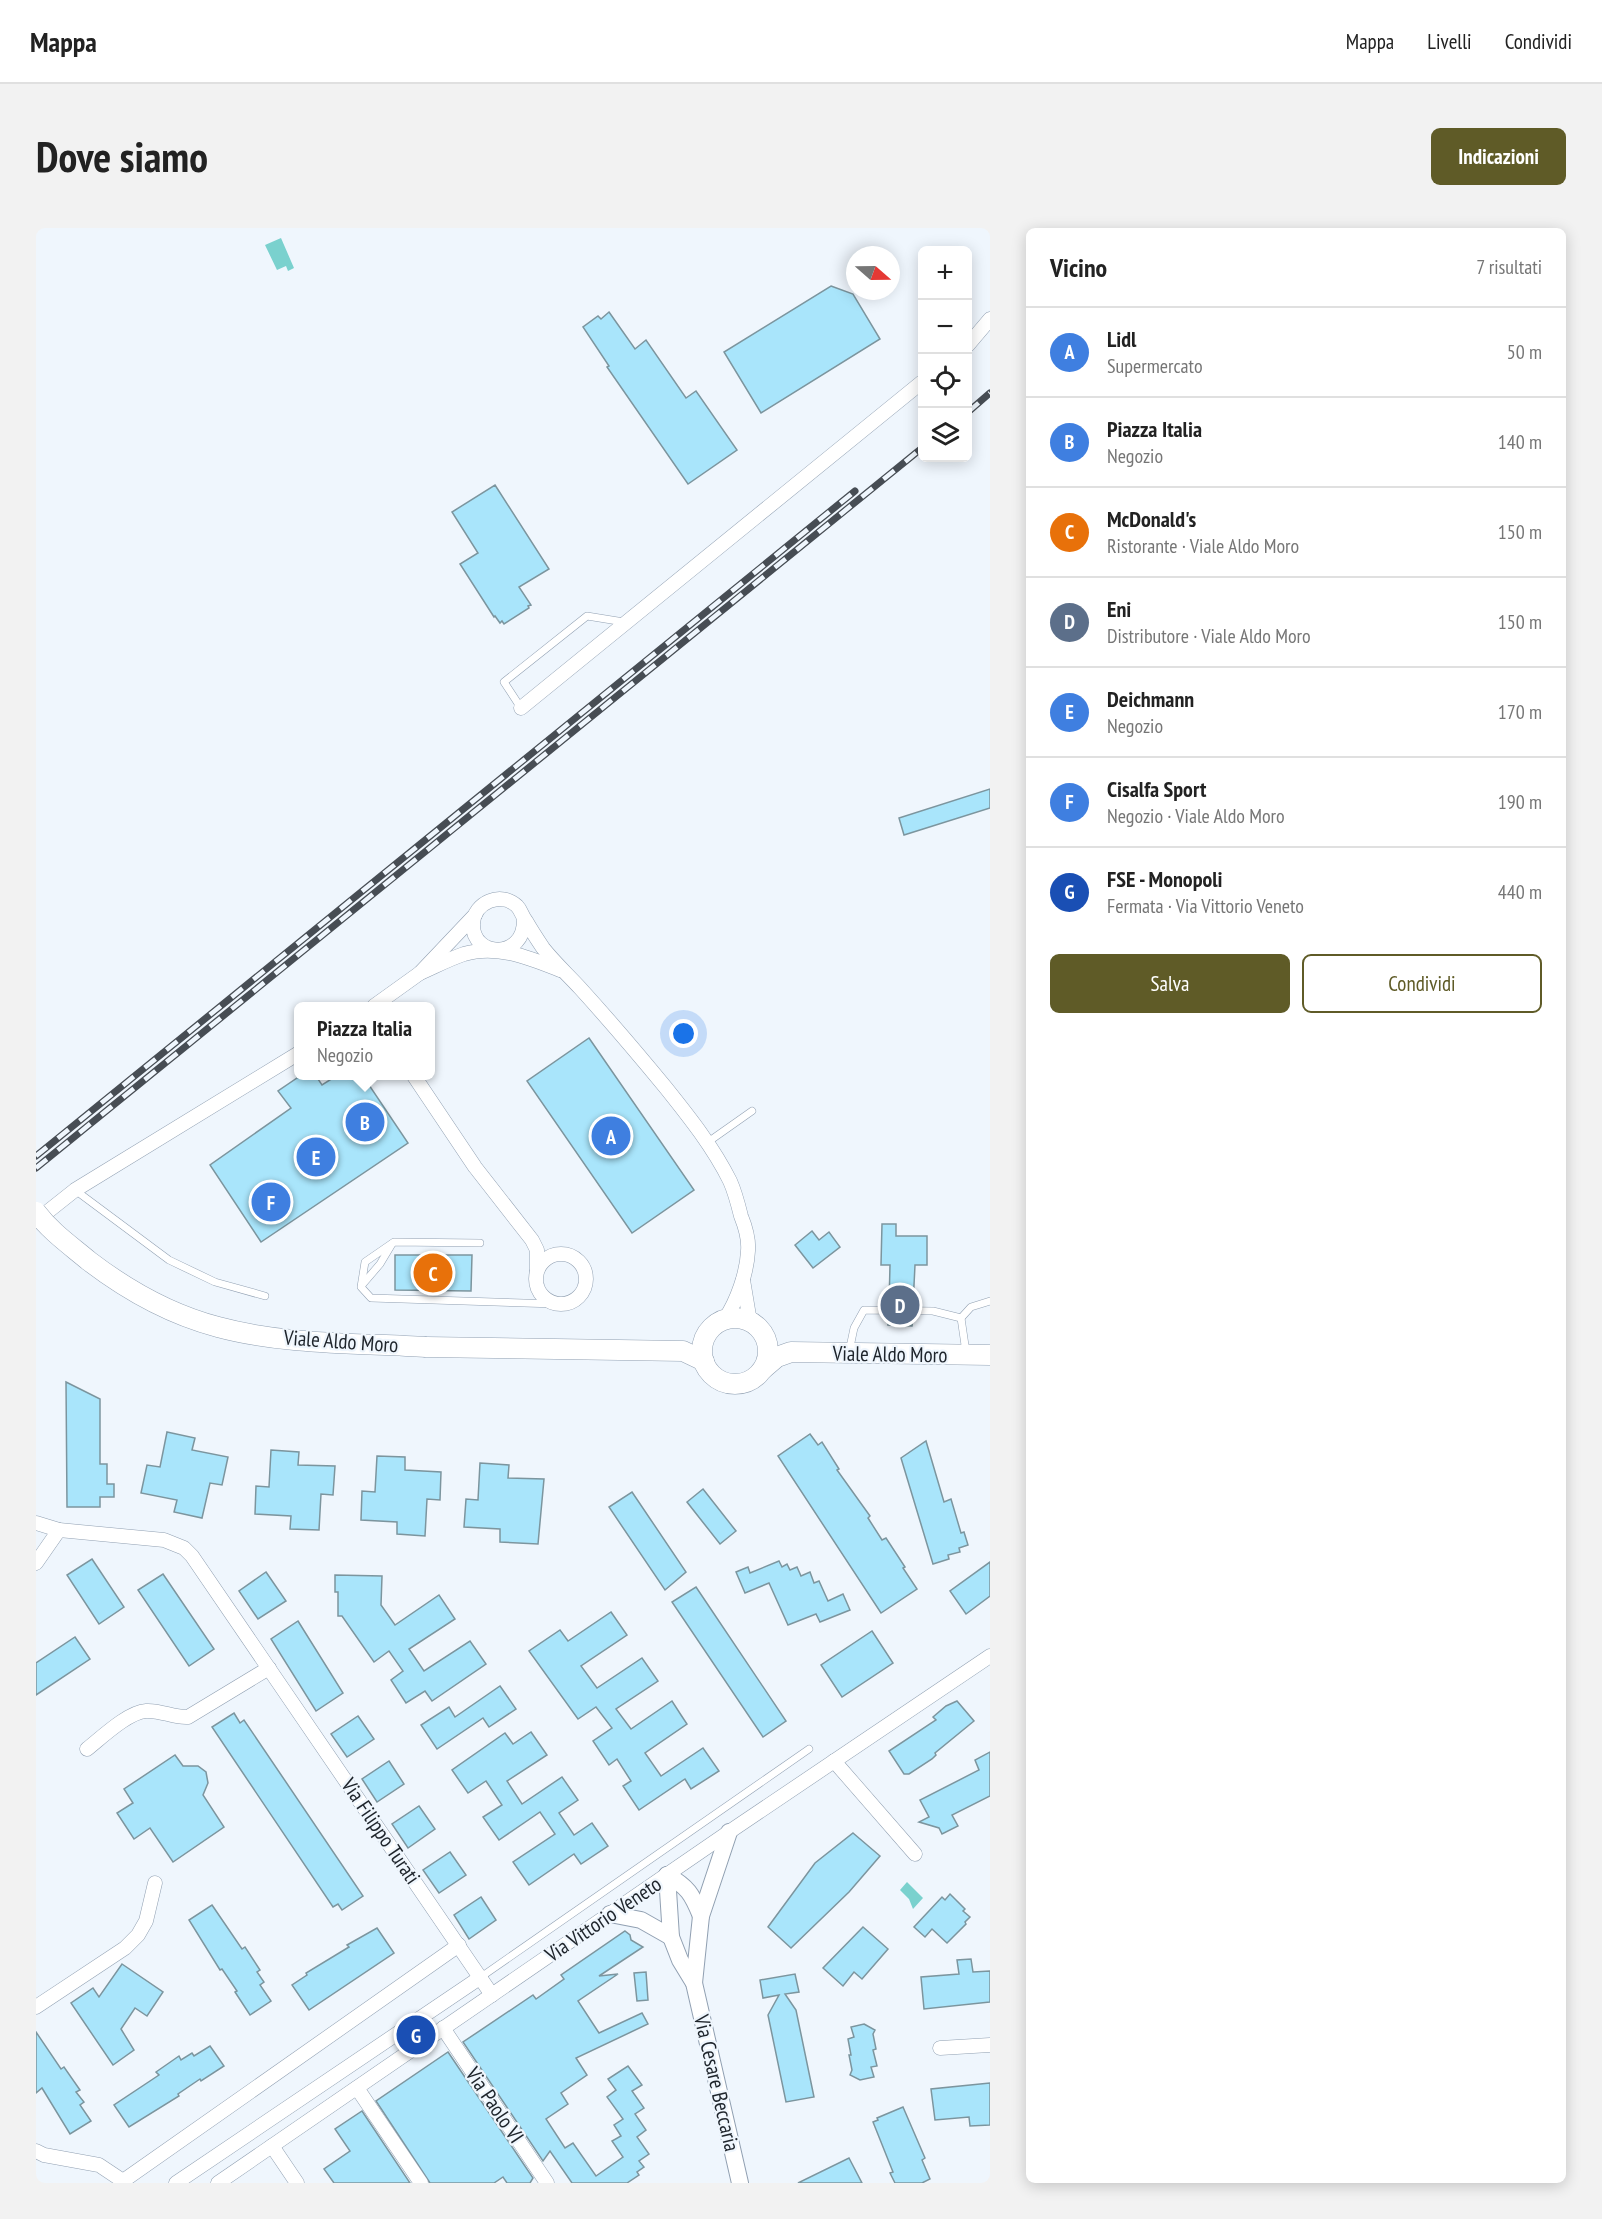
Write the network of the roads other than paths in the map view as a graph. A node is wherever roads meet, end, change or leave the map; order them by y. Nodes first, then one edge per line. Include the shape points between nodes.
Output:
1 (990, 319) edge
2 (972, 340) edge
3 (918, 385) edge
4 (626, 622) junction
5 (521, 708) joint
6 (475, 915) junction
7 (524, 919) junction
8 (494, 950) junction
9 (420, 973) junction
10 (567, 974) junction
11 (380, 1002) edge
12 (294, 1056) edge
13 (417, 1080) edge
14 (752, 1112) dead end
15 (708, 1142) junction
16 (75, 1190) junction
17 (36, 1212) edge
18 (36, 1221) edge
19 (532, 1240) junction
20 (394, 1242) junction
21 (480, 1243) dead end
22 (561, 1253) junction
23 (537, 1270) junction
24 (743, 1278) junction
25 (361, 1287) junction
26 (265, 1296) dead end
27 (990, 1301) edge
28 (556, 1304) junction
29 (961, 1318) junction
30 (725, 1319) junction
31 (761, 1331) junction
32 (704, 1341) junction
33 (683, 1351) junction
34 (791, 1352) junction
35 (849, 1353) junction
36 (966, 1355) junction
37 (990, 1355) edge
38 (704, 1362) junction
39 (763, 1369) junction
40 (36, 1523) edge
41 (59, 1530) junction
42 (36, 1563) edge
43 (990, 1656) edge
44 (269, 1668) junction
45 (87, 1749) dead end
46 (809, 1749) dead end
47 (834, 1761) junction
48 (729, 1832) junction
49 (915, 1854) dead end
50 (668, 1875) junction
51 (155, 1883) dead end
52 (610, 1914) junction
53 (701, 1916) junction
54 (671, 1937) junction
55 (459, 1945) junction
56 (481, 1977) junction
57 (694, 1983) junction
58 (492, 1995) junction
59 (36, 2007) edge
60 (443, 2028) junction
61 (990, 2045) edge
62 (940, 2048) dead end
63 (357, 2088) junction
64 (272, 2146) junction
65 (36, 2151) edge
66 (123, 2182) edge
67 (177, 2183) edge
68 (218, 2183) edge
69 (297, 2183) edge
70 (421, 2183) edge
71 (547, 2183) edge
72 (740, 2183) edge

1 - 2 street
3 - 4 street
4 - 5 street
4 - 5 lane via 587,616 504,682
6 - 7 street via 486,902 501,899 516,905
6 - 8 street via 475,933
6 - 9 street
7 - 8 street via 518,942
7 - 10 street via 544,950
8 - 9 street via 465,954
8 - 10 street via 520,955
9 - 11 street
10 - 15 street via 628,1041
12 - 16 street
13 - 19 street via 475,1167
14 - 15 lane
15 - 24 street via 731,1183 745,1227 749,1250
16 - 18 street
16 - 26 lane via 169,1260 215,1282
17 - 33 main road, Viale Aldo Moro, bridge via 49,1228 106,1274 159,1305 218,1327 285,1339 426,1347
19 - 22 street
19 - 23 street via 537,1250
20 - 21 lane
20 - 25 lane
20 - 25 lane via 364,1262
22 - 23 street via 548,1257
22 - 28 street via 572,1255 584,1266 587,1282 573,1302
23 - 28 street via 537,1287 548,1301
24 - 30 street
24 - 31 street via 749,1316
25 - 28 lane via 371,1298
27 - 29 lane via 971,1307
29 - 35 lane via 933,1311 864,1310 854,1328
29 - 36 lane
30 - 31 main road, Viale Aldo Moro via 748,1320
30 - 32 main road, Viale Aldo Moro via 708,1331
31 - 34 main road, Viale Aldo Moro via 778,1347
31 - 39 main road via 768,1346
32 - 33 main road, Viale Aldo Moro
32 - 38 main road
33 - 38 main road, Viale Aldo Moro
34 - 35 main road, Viale Aldo Moro
34 - 39 main road, Viale Aldo Moro
35 - 36 main road, Viale Aldo Moro
36 - 37 main road, Viale Aldo Moro
38 - 39 main road, Viale Aldo Moro via 708,1371 725,1383 745,1383
40 - 41 street, Via Filippo Turati
41 - 42 street
41 - 44 street, Via Filippo Turati via 164,1540 184,1548
43 - 47 street, Via Vittorio Veneto
44 - 45 street via 188,1717 157,1712 133,1715
44 - 55 street, Via Filippo Turati
46 - 56 lane
47 - 48 street, Via Vittorio Veneto
47 - 49 street
48 - 50 street, Via Vittorio Veneto
48 - 53 street, Via Cesare Beccaria
50 - 52 street, Via Vittorio Veneto
50 - 53 street via 692,1895
50 - 54 street, Via Cesare Beccaria
51 - 59 street via 146,1921 138,1935 125,1948
52 - 54 street via 642,1920
52 - 58 street, Via Vittorio Veneto
53 - 57 street, Via Cesare Beccaria
54 - 57 street, Via Cesare Beccaria
55 - 56 street, Via Filippo Turati
55 - 66 street
56 - 58 street, Via Filippo Turati
56 - 67 street
57 - 72 street, Via Cesare Beccaria
58 - 60 street, Via Vittorio Veneto
60 - 63 street, Via Vittorio Veneto
60 - 71 street, Via Paolo VI
61 - 62 street
63 - 64 street, Via Vittorio Veneto
63 - 70 street
64 - 68 street, Via Vittorio Veneto
64 - 69 street
65 - 66 street via 99,2165

